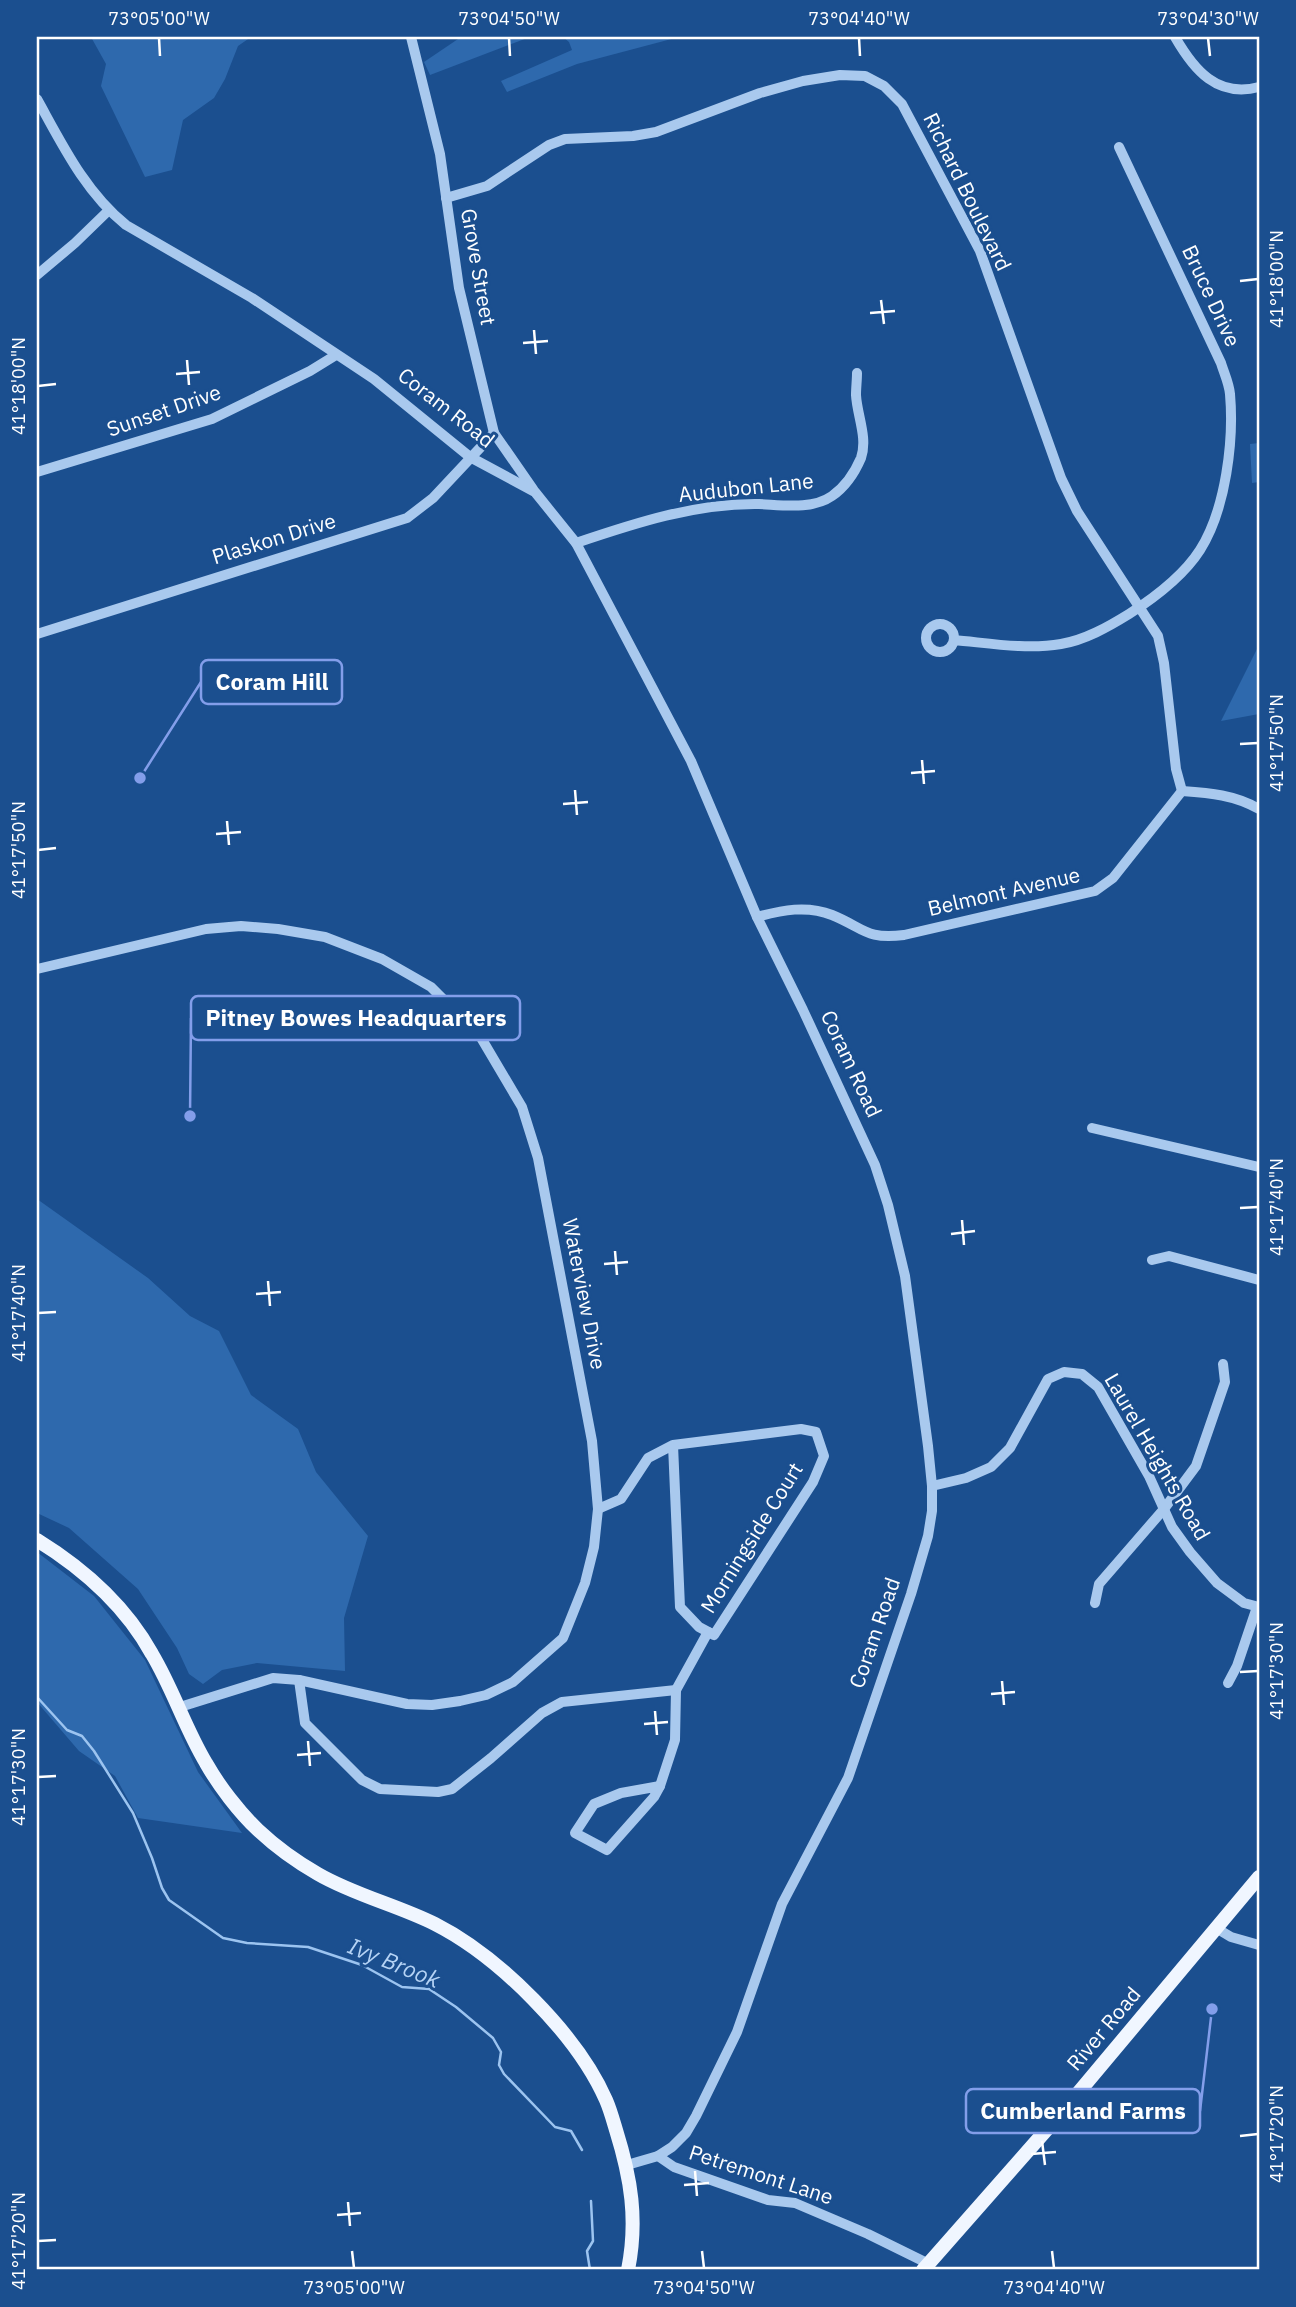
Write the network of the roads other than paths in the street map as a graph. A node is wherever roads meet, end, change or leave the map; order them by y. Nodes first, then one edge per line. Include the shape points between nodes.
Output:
1 (411, 37) edge
2 (1175, 37) edge
3 (1259, 88) edge
4 (37, 99) edge
5 (1119, 147) dead end
6 (446, 198) junction
7 (108, 211) junction
8 (37, 275) edge
9 (336, 355) junction
10 (857, 373) dead end
11 (494, 433) junction
12 (470, 457) junction
13 (37, 472) edge
14 (535, 492) junction
15 (576, 543) junction
16 (1139, 608) junction
17 (37, 634) edge
18 (954, 640) dead end
19 (1182, 790) junction
20 (1259, 809) edge
21 (757, 917) junction
22 (37, 969) edge
23 (1093, 1128) dead end
24 (1259, 1167) edge
25 (1152, 1260) dead end
26 (1259, 1280) edge
27 (1223, 1364) dead end
28 (673, 1445) junction
29 (932, 1486) junction
30 (598, 1509) junction
31 (1164, 1509) junction
32 (37, 1540) edge
33 (1096, 1603) dead end
34 (1258, 1607) edge
35 (708, 1632) junction
36 (299, 1680) junction
37 (1228, 1683) dead end
38 (676, 1690) junction
39 (180, 1707) junction
40 (660, 1786) junction
41 (1259, 1877) edge
42 (1216, 1927) junction
43 (1259, 1945) edge
44 (658, 2156) junction
45 (627, 2165) junction
46 (926, 2267) edge
47 (628, 2270) edge

1 - 6 street, Grove Street
2 - 3 street via 1207,80 1232,88
4 - 7 street, Coram Road
5 - 16 street, Bruce Drive via 1221,363 1230,392 1225,481 1213,522 1200,550 1179,575
6 - 11 street, Grove Street via 460,288
6 - 16 street, Richard Boulevard via 487,186 565,138 656,132 760,93 816,78 865,76 884,86 902,104 980,251 1061,478
7 - 8 street
7 - 9 street, Coram Road
9 - 12 street, Coram Road via 374,379
9 - 13 street, Sunset Drive via 212,419
10 - 15 street, Audubon Lane via 862,454 852,476 831,497 805,505 693,510 634,523
11 - 12 street, Plaskon Drive
11 - 14 street, Grove Street
12 - 14 street, Coram Road
12 - 17 street, Plaskon Drive via 433,498 407,518
14 - 15 street, Coram Road
15 - 21 street, Coram Road via 691,761
16 - 18 street, Bruce Drive via 1111,625 1061,644
16 - 19 street, Richard Boulevard via 1158,636
19 - 20 street via 1218,793
19 - 21 street, Belmont Avenue via 1113,878 1095,891 892,937 868,934 832,915 808,909
21 - 29 street, Coram Road via 869,1153 888,1205 905,1276
22 - 30 street, Waterview Drive via 206,929 241,926 325,937 382,959 431,987 481,1036 522,1107 532,1138 592,1441
23 - 24 street
25 - 26 street via 1169,1256
27 - 31 street via 1225,1382 1196,1466
28 - 30 street, Morningside Court via 648,1458 621,1499
28 - 35 street, Morningside Court via 680,1607
28 - 35 street, Morningside Court via 801,1429 817,1432 824,1456 813,1482 715,1635
29 - 31 street, Laurel Heights Road via 991,1467 1014,1440 1044,1382 1058,1373 1076,1372 1098,1387
29 - 44 street, Coram Road via 932,1511 921,1559 848,1778 782,1904 737,2032 696,2116 686,2133
30 - 36 street, Waterview Drive via 585,1583 563,1637 513,1682 486,1695 432,1705 407,1704
31 - 33 street via 1100,1584
31 - 34 street, Laurel Heights Road via 1202,1568 1244,1604
32 - 39 main road via 75,1564 128,1616
34 - 37 street
35 - 38 street, Morningside Court
36 - 38 street via 305,1723 362,1780 380,1789 438,1792 452,1788 541,1713 562,1702
36 - 39 street, Waterview Drive via 273,1678
38 - 40 street via 675,1740
39 - 45 main road via 206,1764 258,1829 319,1874 436,1924 480,1953 553,2019 606,2099
40 - 40 street via 621,1793 594,1804 575,1833 607,1850
41 - 42 main road, River Road
42 - 43 street
42 - 46 main road, River Road
44 - 45 street, Coram Road
44 - 46 street, Petremont Lane via 674,2167 768,2200 795,2203 868,2234
45 - 47 main road via 633,2221

